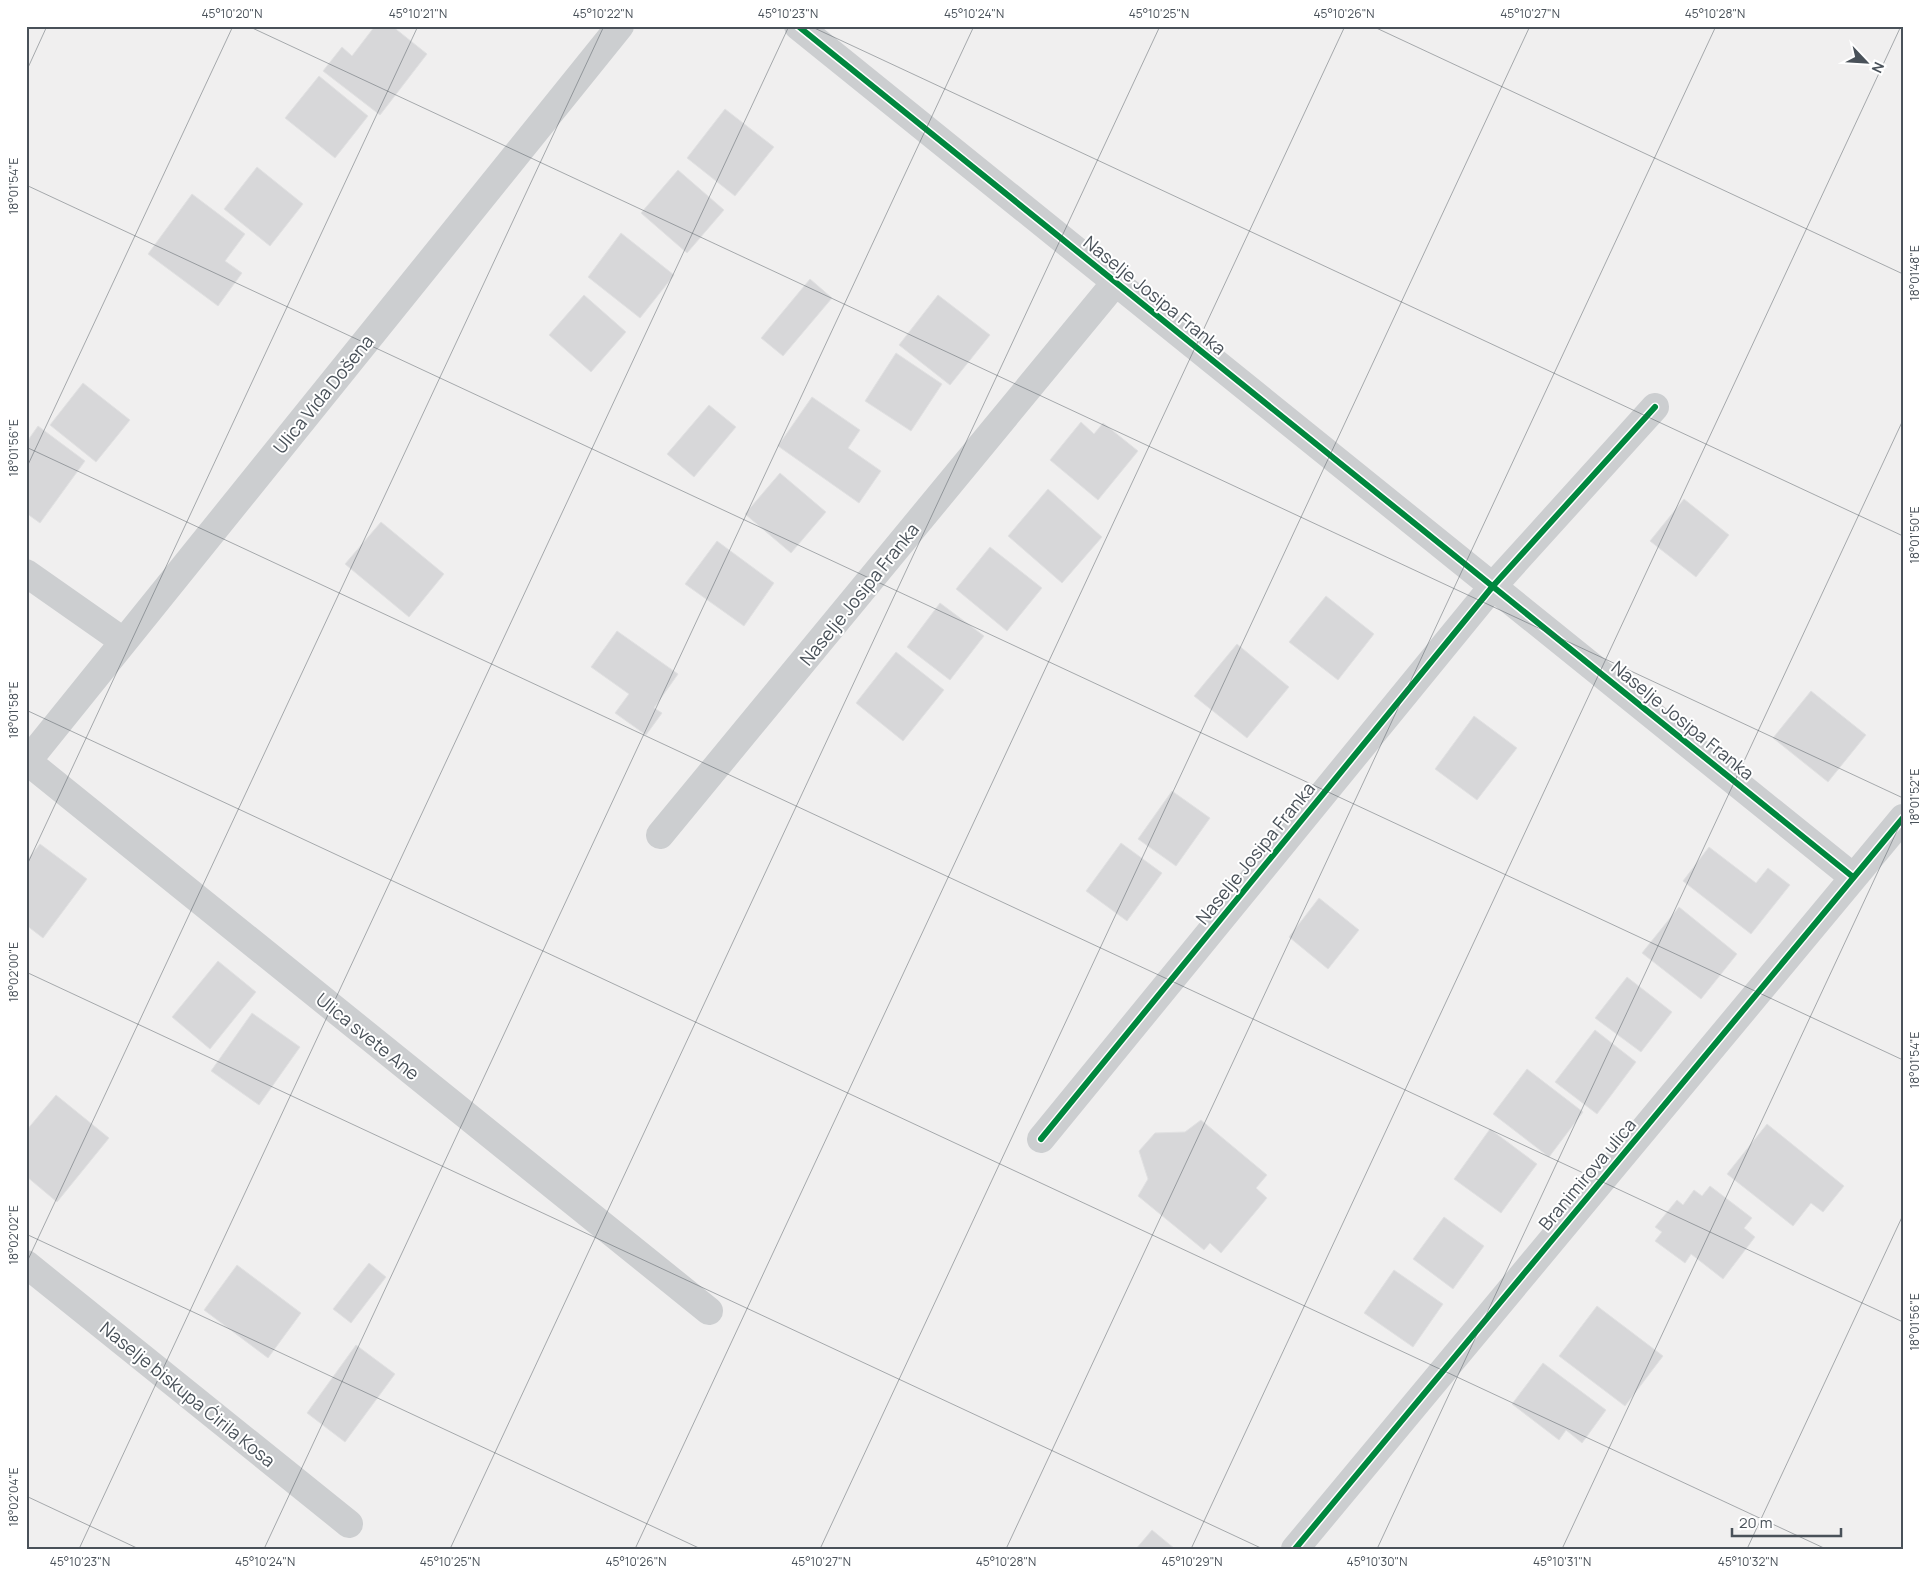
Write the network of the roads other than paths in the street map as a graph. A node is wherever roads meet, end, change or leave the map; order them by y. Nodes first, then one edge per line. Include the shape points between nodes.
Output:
1 (620, 26) edge
2 (798, 26) edge
3 (1115, 283) junction
4 (1655, 407) dead end
5 (26, 573) edge
6 (1493, 586) junction
7 (123, 641) junction
8 (27, 762) edge
9 (1903, 818) edge
10 (660, 835) dead end
11 (1853, 877) junction
12 (1041, 1140) dead end
13 (26, 1264) edge
14 (708, 1311) dead end
15 (349, 1524) dead end
16 (1295, 1549) edge

1 - 7 street, Ulica Vida Došena
2 - 3 street, Naselje Josipa Franka
3 - 6 street, Naselje Josipa Franka
3 - 10 street, Naselje Josipa Franka
4 - 6 street, Naselje Josipa Franka
5 - 7 street
6 - 11 street, Naselje Josipa Franka
6 - 12 street, Naselje Josipa Franka
7 - 8 street, Ulica Vida Došena
8 - 14 street, Ulica svete Ane
9 - 11 street, Branimirova ulica
11 - 16 street, Branimirova ulica
13 - 15 street, Naselje biskupa Ćirila Kosa

